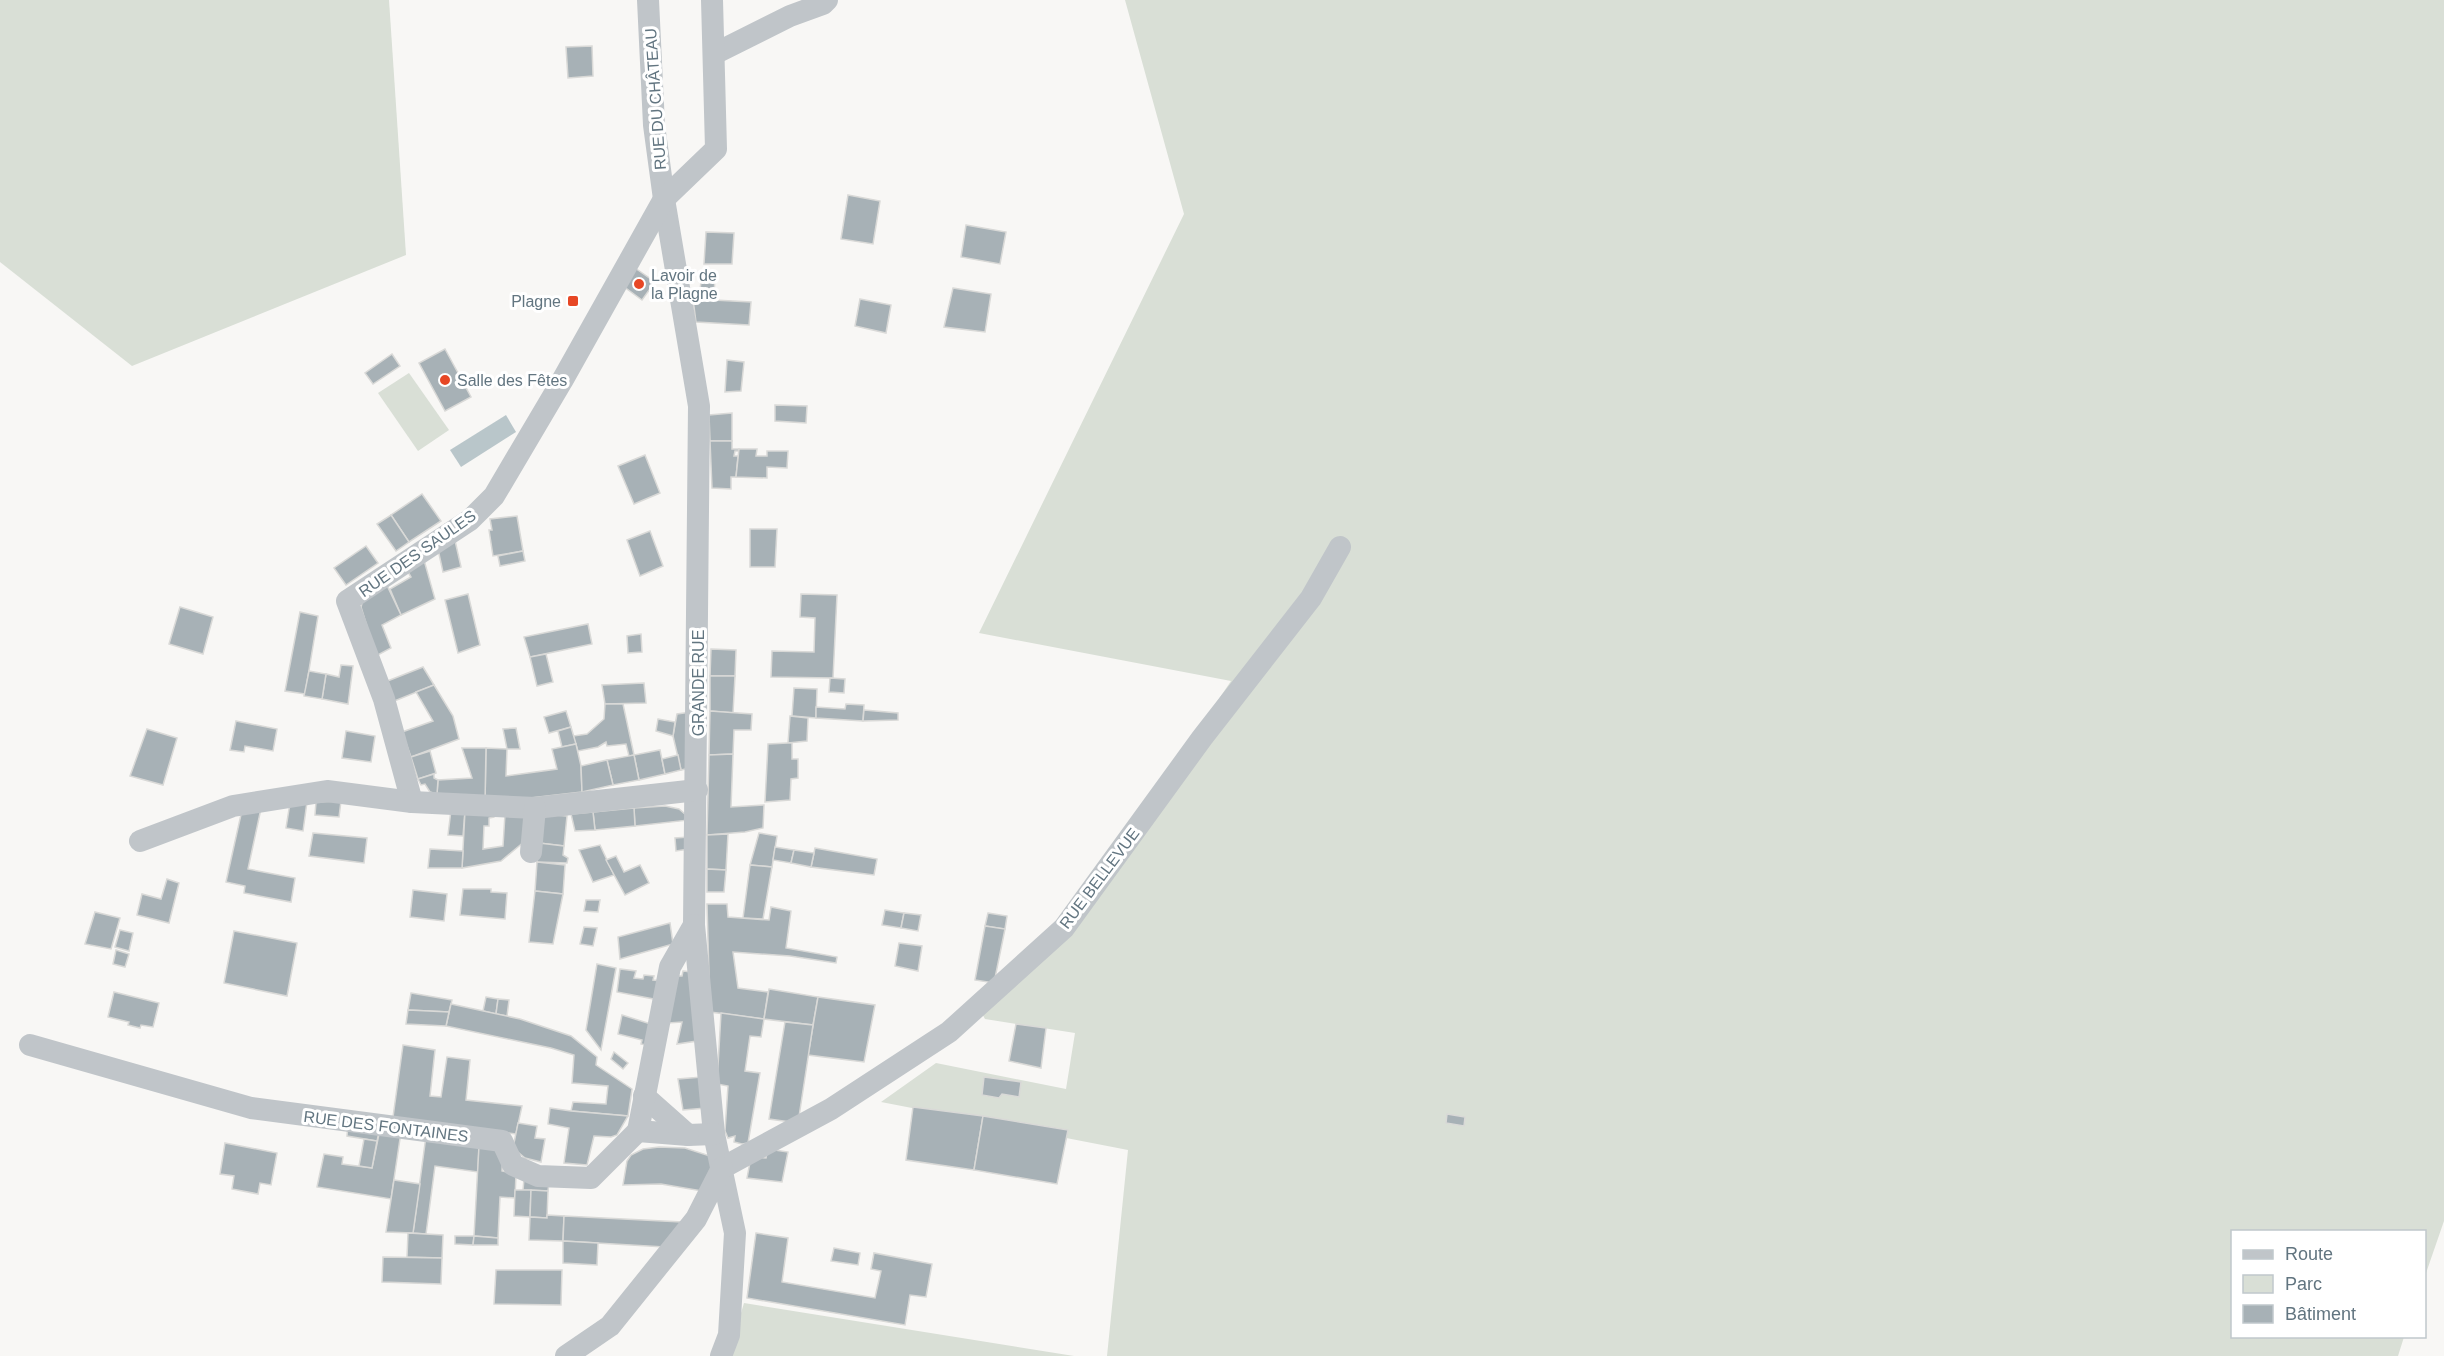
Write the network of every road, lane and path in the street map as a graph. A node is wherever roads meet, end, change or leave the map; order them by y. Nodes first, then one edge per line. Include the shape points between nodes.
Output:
1 (648, 0) edge
2 (712, 0) edge
3 (827, 0) edge
4 (714, 54) junction
5 (664, 199) junction
6 (1340, 547) dead end
7 (697, 790) junction
8 (412, 802) junction
9 (535, 808) junction
10 (140, 842) dead end
11 (531, 852) dead end
12 (694, 925) junction
13 (30, 1045) dead end
14 (645, 1096) junction
15 (638, 1131) junction
16 (714, 1134) junction
17 (688, 1135) junction
18 (722, 1168) junction
19 (566, 1356) edge
20 (721, 1356) edge

1 - 5 street, RUE DU CHÂTEAU via 654,125
2 - 4 street
3 - 4 street
4 - 5 street via 716,149
5 - 7 street, GRANDE RUE via 699,406
5 - 8 street, RUE DES SAULES via 494,496 470,520 346,602 384,699
6 - 18 street, RUE BELLEVUE via 1311,598 1202,738 1064,928 949,1032 831,1109
7 - 9 street
7 - 12 street, GRANDE RUE
8 - 9 street
8 - 10 street via 327,791 232,806
9 - 11 street
12 - 14 street via 670,967
12 - 16 street, GRANDE RUE
13 - 15 street, RUE DES FONTAINES via 251,1108 502,1142 513,1165 538,1176 591,1178
14 - 15 street
14 - 17 street
15 - 17 street
16 - 17 street
16 - 18 street, GRANDE RUE
18 - 19 street via 696,1220 610,1326
18 - 20 street, GRANDE RUE via 735,1233 729,1335

